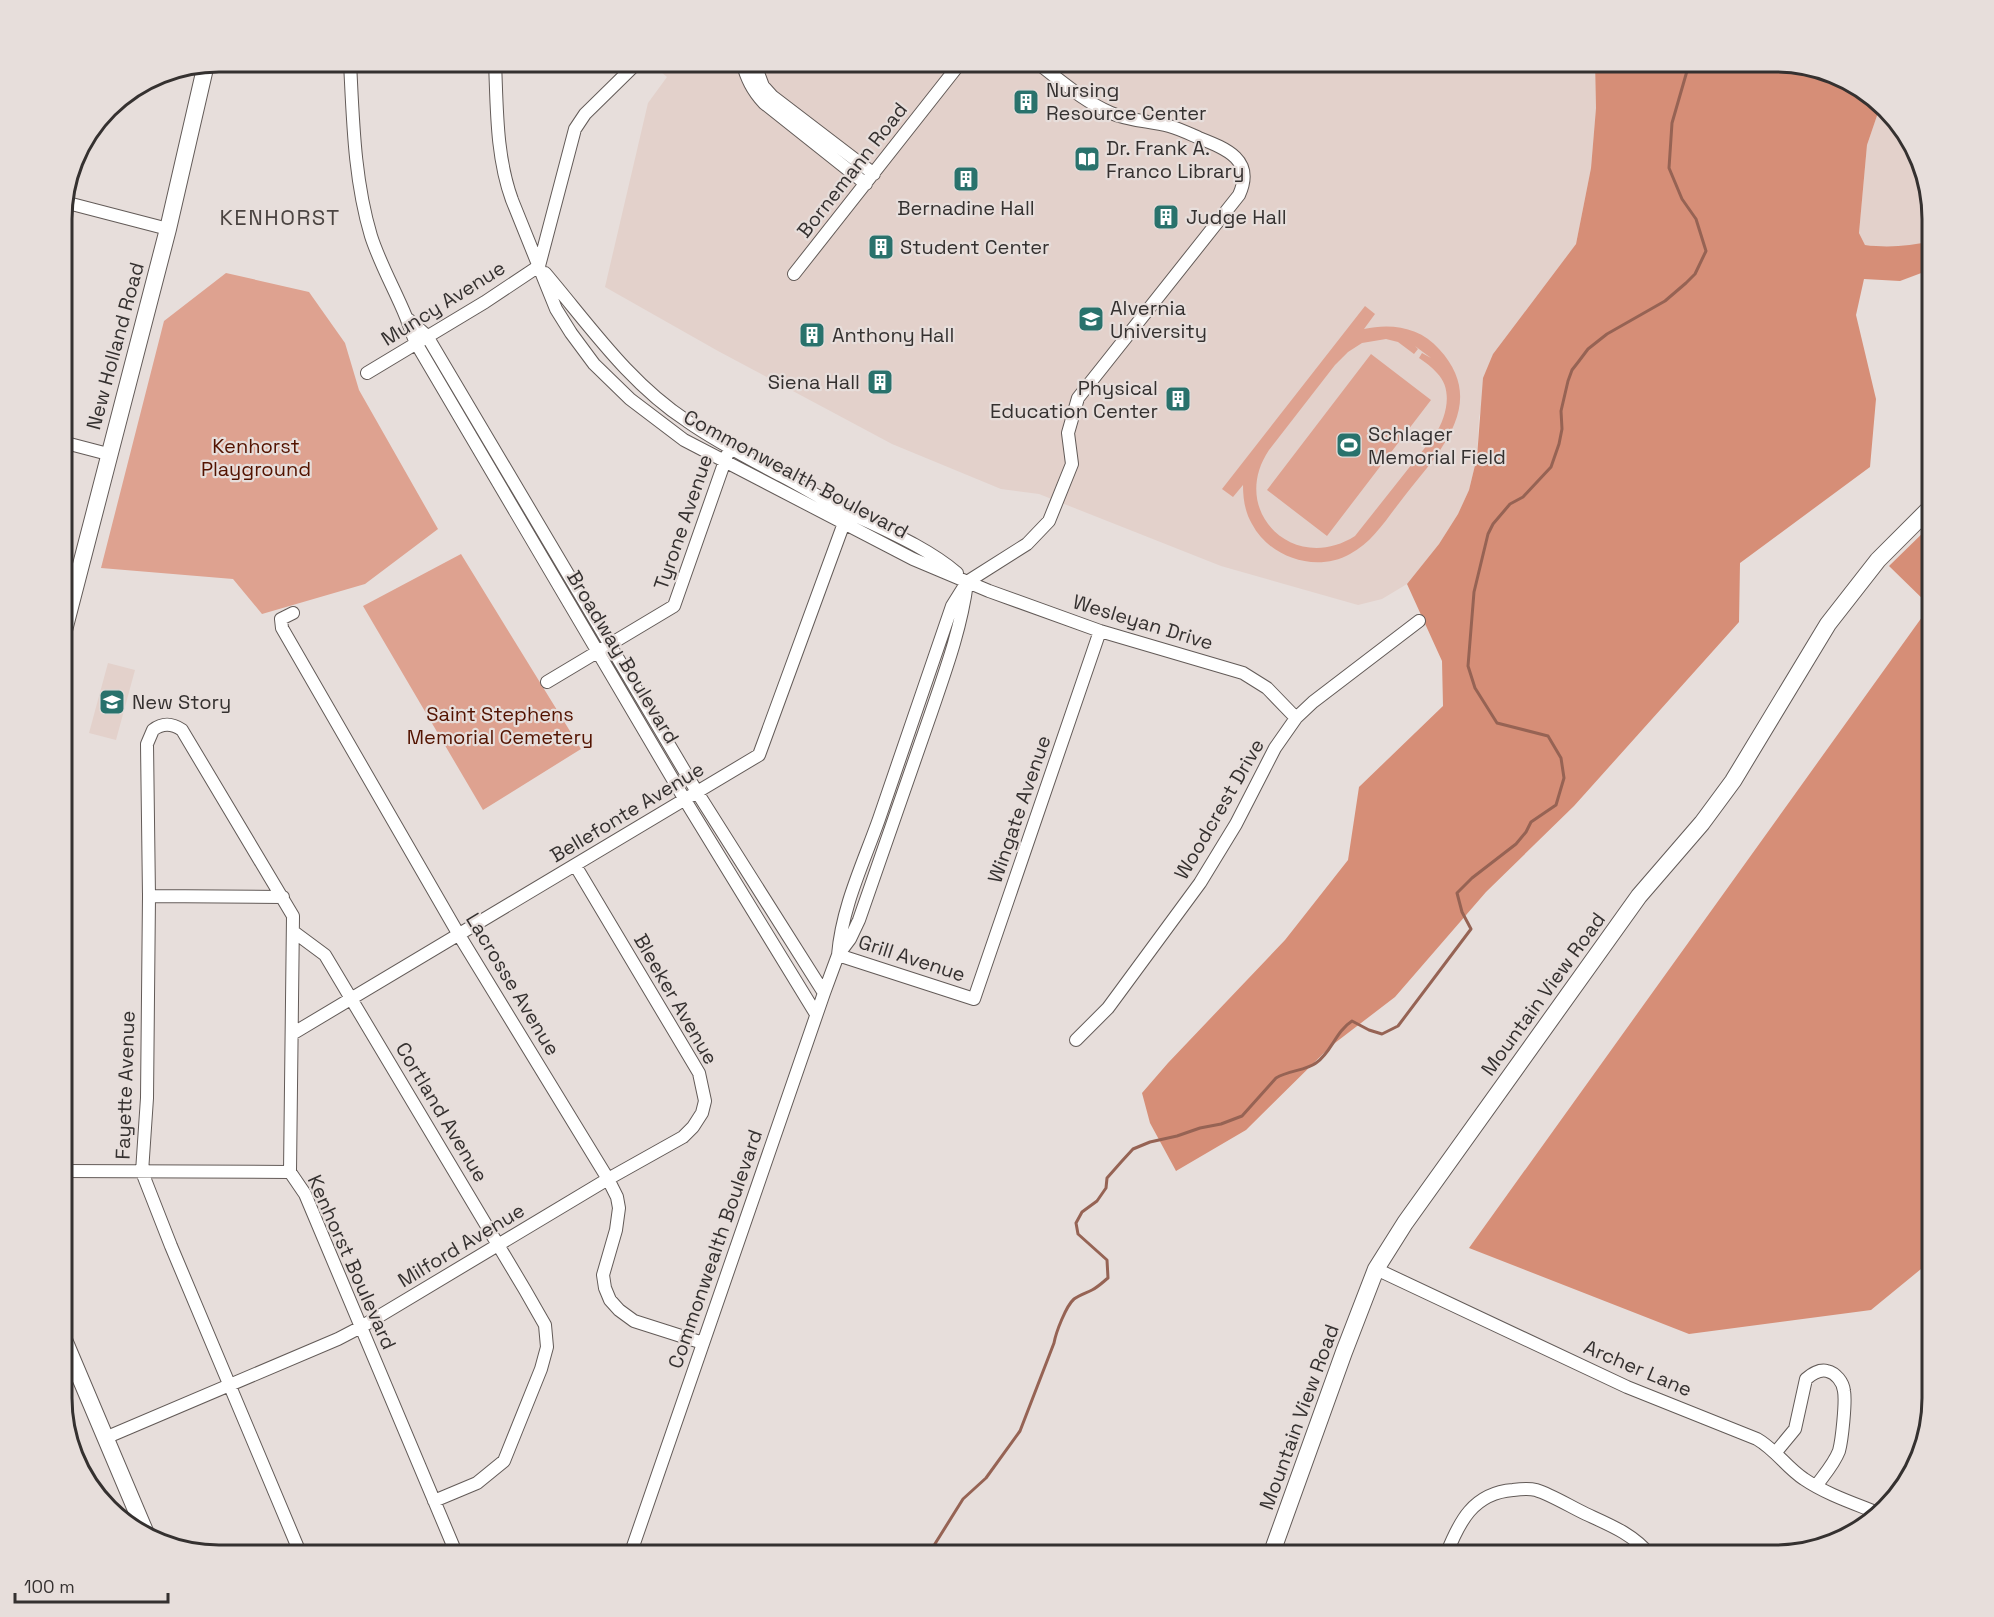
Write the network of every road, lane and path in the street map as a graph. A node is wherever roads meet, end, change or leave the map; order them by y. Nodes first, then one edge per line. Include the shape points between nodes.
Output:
1 (351, 72) edge
2 (495, 72) edge
3 (628, 72) edge
4 (745, 72) edge
5 (758, 72) edge
6 (954, 72) edge
7 (1049, 72) edge
8 (204, 73) edge
9 (870, 179) junction
10 (73, 204) edge
11 (168, 229) junction
12 (539, 266) junction
13 (794, 274) dead end
14 (405, 315) junction
15 (427, 336) junction
16 (416, 343) junction
17 (367, 373) dead end
18 (72, 445) edge
19 (729, 448) junction
20 (108, 454) junction
21 (725, 461) junction
22 (1922, 516) edge
23 (846, 518) junction
24 (967, 582) junction
25 (72, 598) edge
26 (293, 613) dead end
27 (1419, 621) dead end
28 (1100, 631) junction
29 (610, 644) junction
30 (597, 652) junction
31 (547, 682) dead end
32 (1296, 717) junction
33 (697, 792) junction
34 (685, 800) junction
35 (575, 865) junction
36 (149, 896) junction
37 (283, 897) junction
38 (294, 932) junction
39 (459, 934) junction
40 (838, 955) junction
41 (824, 993) junction
42 (351, 999) junction
43 (974, 999) joint
44 (816, 1014) junction
45 (292, 1034) junction
46 (1076, 1040) dead end
47 (665, 1146) joint
48 (72, 1171) edge
49 (142, 1172) junction
50 (290, 1173) junction
51 (608, 1179) junction
52 (498, 1245) junction
53 (1376, 1269) junction
54 (361, 1327) junction
55 (703, 1343) junction
56 (72, 1359) edge
57 (229, 1385) junction
58 (105, 1438) junction
59 (1776, 1452) junction
60 (1816, 1486) junction
61 (434, 1501) junction
62 (1869, 1510) edge
63 (141, 1522) edge
64 (296, 1545) edge
65 (452, 1545) edge
66 (634, 1545) edge
67 (1275, 1545) edge
68 (1450, 1545) edge
69 (1641, 1545) edge

1 - 14 street, Broadway Boulevard via 361,197 371,236
2 - 12 street, Commonwealth Boulevard via 498,140 506,186
3 - 12 street via 575,129
4 - 9 street via 753,91 764,103
5 - 9 street via 772,96
6 - 9 street, Bornemann Road
7 - 24 street via 1083,98 1113,114 1170,127 1231,152 1243,168 1244,178 1239,195 1078,398 1068,433 1072,464 1049,520 1027,544
8 - 11 street, New Holland Road
9 - 13 street, Bornemann Road
10 - 11 street
11 - 20 street, New Holland Road
12 - 15 street, Muncy Avenue
12 - 19 street, Commonwealth Boulevard via 629,374 685,420
12 - 21 street, Commonwealth Boulevard via 556,309 594,364 630,399 684,440
14 - 15 street, Broadway Boulevard
14 - 16 street, Broadway Boulevard
15 - 16 street, Muncy Avenue
15 - 29 street, Broadway Boulevard
16 - 17 street, Muncy Avenue
16 - 30 street, Broadway Boulevard
18 - 20 street
19 - 21 street, Tyrone Avenue
19 - 23 street, Commonwealth Boulevard
20 - 25 street, New Holland Road
21 - 23 street, Commonwealth Boulevard
21 - 29 street, Tyrone Avenue via 674,606
22 - 53 street, Mountain View Road via 1878,560 1828,624 1733,781 1639,896 1427,1191
23 - 24 street, Commonwealth Boulevard via 905,539 942,561
23 - 33 street, Bellefonte Avenue via 759,755
24 - 28 street, Wesleyan Drive
24 - 40 street, Commonwealth Boulevard via 963,615 913,767 859,920
26 - 39 street, Lacrosse Avenue via 281,619 282,628
27 - 32 street, Woodcrest Drive
28 - 32 street, Wesleyan Drive via 1243,673 1267,688
28 - 43 street, Wingate Avenue
29 - 30 street, Tyrone Avenue
29 - 33 street, Broadway Boulevard
30 - 31 street, Tyrone Avenue
30 - 34 street, Broadway Boulevard
32 - 46 street, Woodcrest Drive via 1200,883 1108,1008
33 - 34 street, Bellefonte Avenue
33 - 41 street, Broadway Boulevard
34 - 35 street, Bellefonte Avenue
34 - 44 street, Broadway Boulevard
35 - 39 street, Bellefonte Avenue
35 - 47 street, Bleeker Avenue via 699,1073 705,1101 702,1113 683,1137
36 - 37 street
36 - 37 street, Fayette Avenue via 147,744 160,725 176,726 185,734
36 - 49 street, Fayette Avenue via 147,1098
37 - 38 street via 293,916
38 - 42 street, Cortland Avenue via 325,955
38 - 45 street, Kenhorst Boulevard
39 - 42 street, Bellefonte Avenue
39 - 51 street, Lacrosse Avenue
40 - 41 street, Commonwealth Boulevard
40 - 43 street, Grill Avenue
41 - 44 street, Commonwealth Boulevard
42 - 45 street, Bellefonte Avenue
42 - 52 street, Cortland Avenue
44 - 55 street, Commonwealth Boulevard
45 - 50 street, Kenhorst Boulevard
47 - 51 street, Milford Avenue
48 - 49 street
49 - 50 street
49 - 57 street, Fayette Avenue
50 - 54 street, Kenhorst Boulevard via 305,1194
51 - 52 street, Milford Avenue
51 - 55 street, Lacrosse Avenue via 619,1208 603,1275 610,1300 634,1321
52 - 54 street, Milford Avenue
52 - 61 street, Cortland Avenue via 543,1320 547,1340 544,1358 504,1461 477,1483
53 - 59 street, Archer Lane via 1626,1387 1752,1436
53 - 67 street, Mountain View Road
54 - 57 street, Milford Avenue
54 - 61 street, Kenhorst Boulevard
55 - 66 street, Commonwealth Boulevard
56 - 58 street
57 - 58 street, Milford Avenue
57 - 64 street, Fayette Avenue
58 - 63 street
59 - 60 street, Archer Lane via 1794,1472
59 - 60 street via 1795,1429 1806,1379 1821,1371 1833,1373 1844,1390 1841,1442 1835,1460
60 - 62 street, Archer Lane
61 - 65 street, Kenhorst Boulevard
68 - 69 street via 1472,1508 1487,1497 1519,1489 1536,1490 1623,1531

